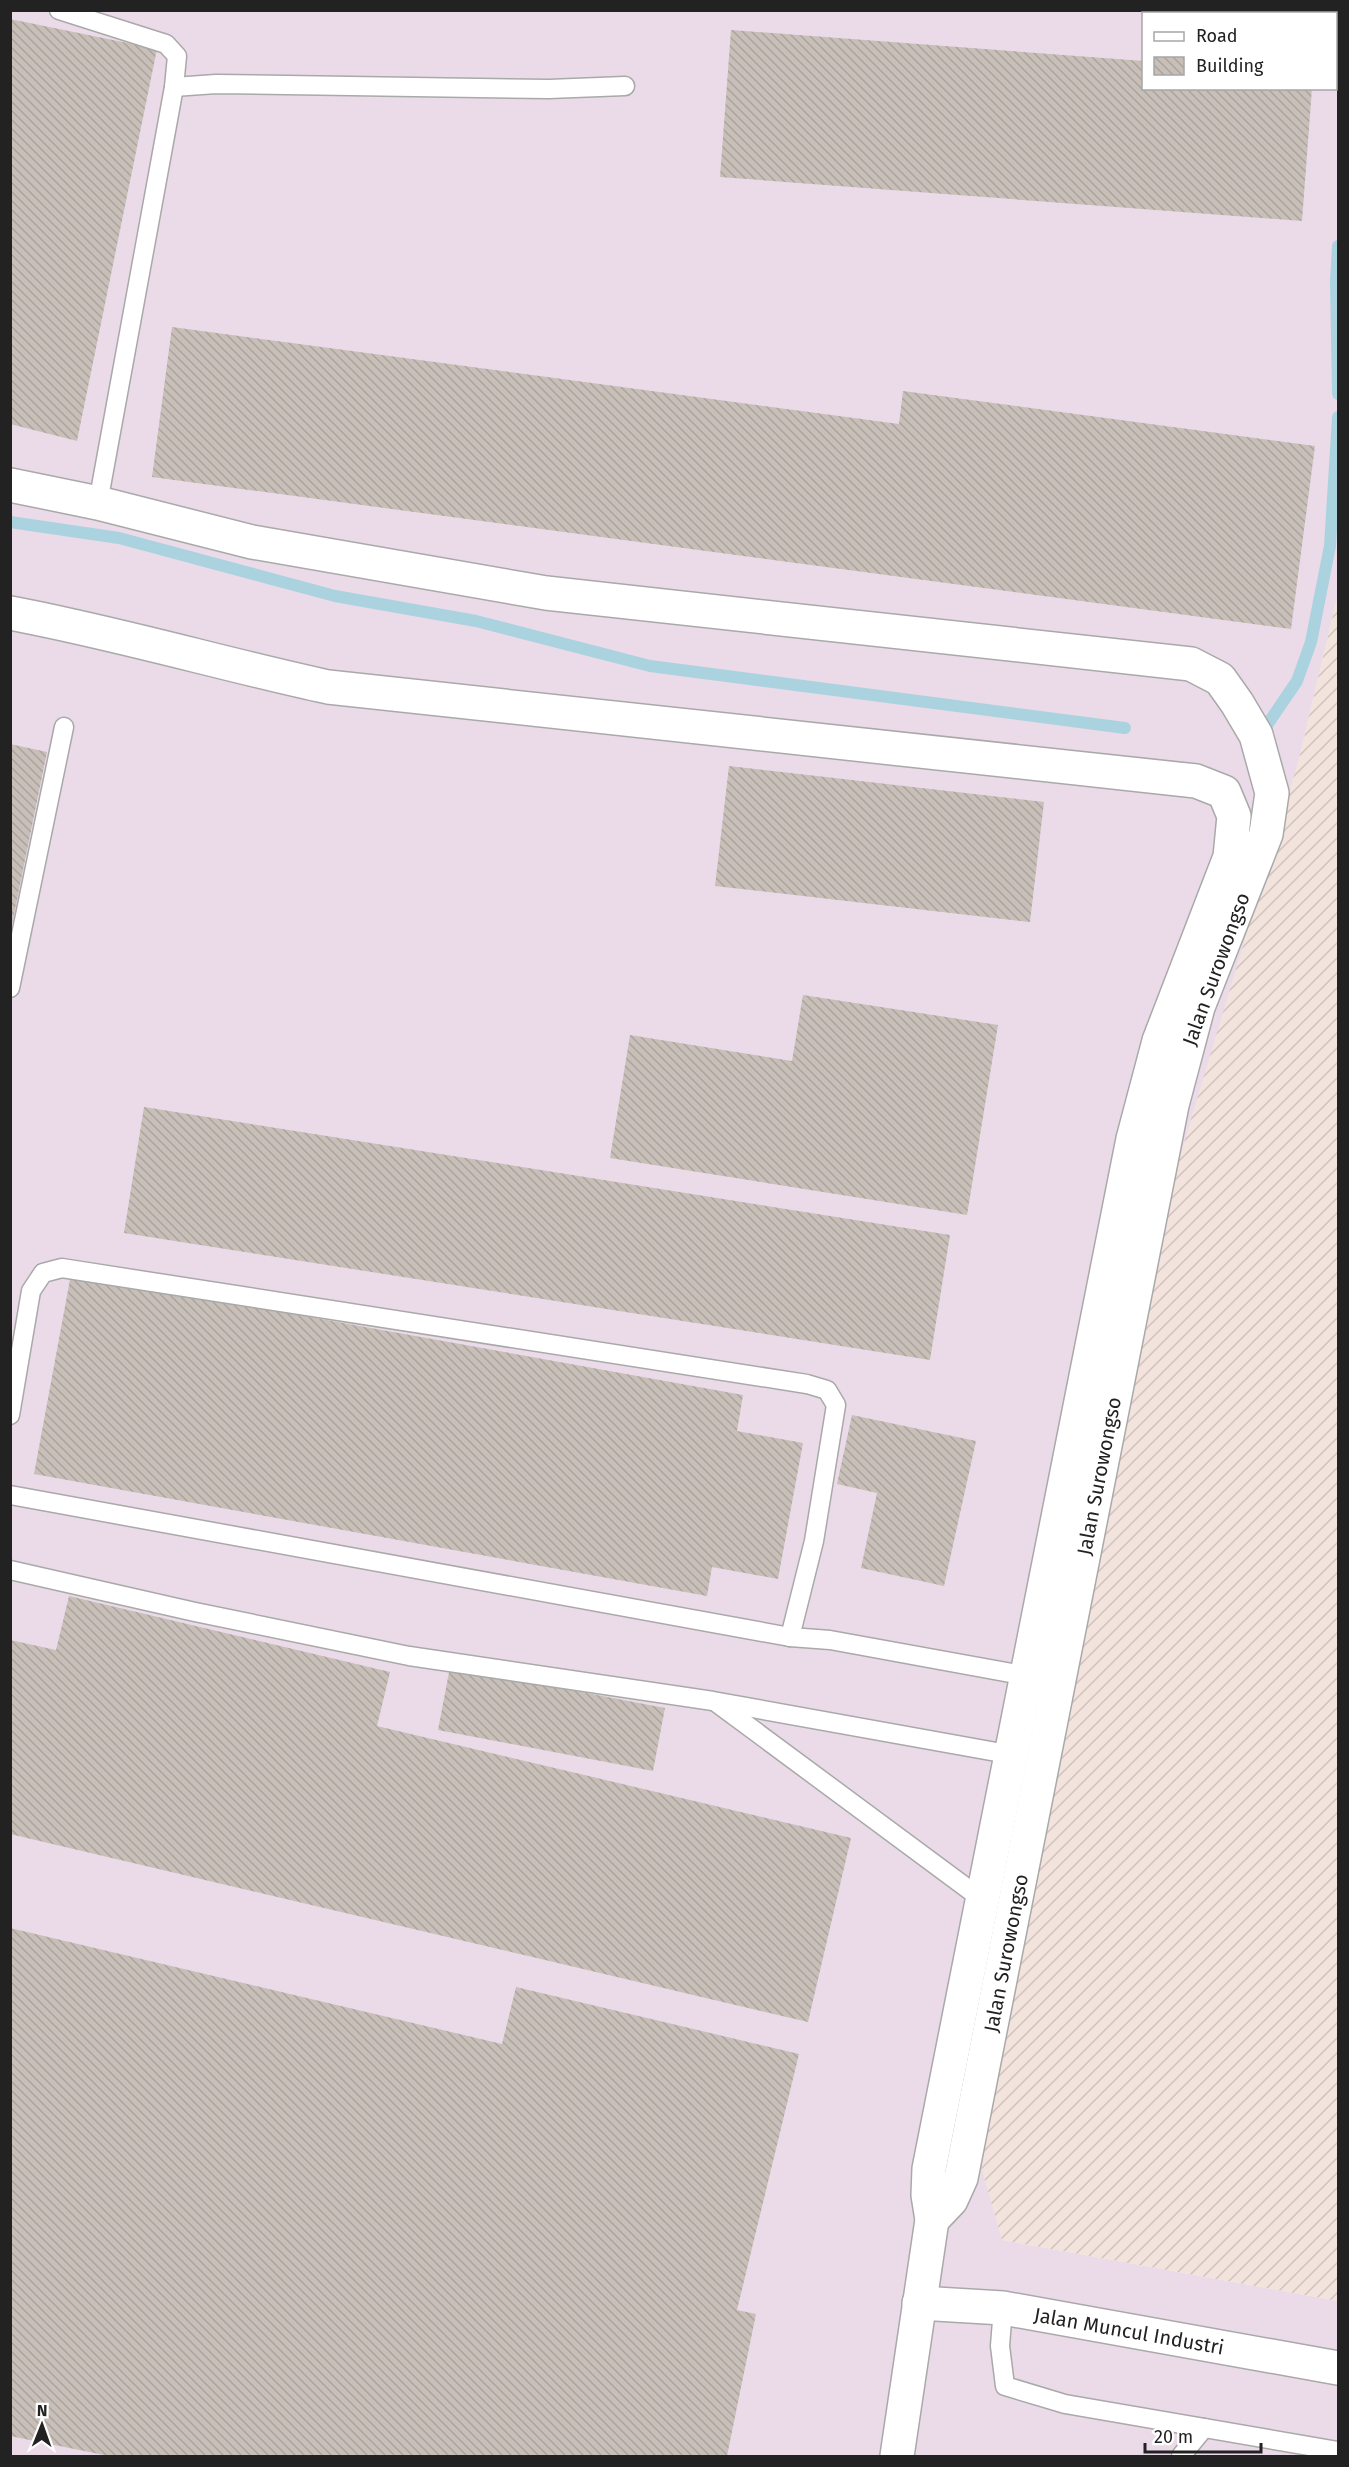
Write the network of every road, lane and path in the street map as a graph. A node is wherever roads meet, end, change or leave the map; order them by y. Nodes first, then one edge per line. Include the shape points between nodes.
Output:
1 (59, 10) edge
2 (625, 86) dead end
3 (174, 87) junction
4 (10, 484) edge
5 (98, 503) junction
6 (10, 613) edge
7 (64, 727) dead end
8 (10, 988) edge
9 (10, 1415) edge
10 (10, 1495) edge
11 (10, 1570) edge
12 (790, 1637) junction
13 (1027, 1676) junction
14 (1060, 1682) junction
15 (713, 1701) junction
16 (1012, 1755) junction
17 (983, 1900) junction
18 (932, 2220) junction
19 (919, 2303) junction
20 (1003, 2308) junction
21 (1338, 2368) edge
22 (1204, 2428) junction
23 (1338, 2451) edge
24 (897, 2457) edge
25 (1181, 2457) edge

1 - 3 lane via 166,44 177,56
2 - 3 lane
3 - 5 lane
4 - 5 street, Jalan Surowongso
5 - 14 street, Jalan Surowongso via 252,542 546,593 1191,664 1220,679 1256,735 1272,793 1266,834 1198,1007 1172,1105
6 - 13 street, Jalan Surowongso via 328,687 1196,781 1224,792 1234,816 1230,857 1159,1041 1133,1139
7 - 8 lane
9 - 12 lane via 31,1291 43,1273 62,1268 807,1384 827,1390 836,1405 814,1541
10 - 12 lane
11 - 15 lane via 409,1656
12 - 13 lane via 830,1640
13 - 14 lane
13 - 16 street, Jalan Surowongso
14 - 18 street, Jalan Surowongso via 961,2178 951,2200
15 - 16 lane
15 - 17 lane
16 - 17 street, Jalan Surowongso
17 - 18 street, Jalan Surowongso via 929,2169
18 - 19 street, Jalan Surowongso
19 - 20 street, Jalan Muncul Industri
19 - 24 street, Jalan Surowongso
20 - 21 street, Jalan Muncul Industri
20 - 22 lane via 1000,2346 1005,2385 1065,2404
22 - 23 lane
22 - 25 lane

